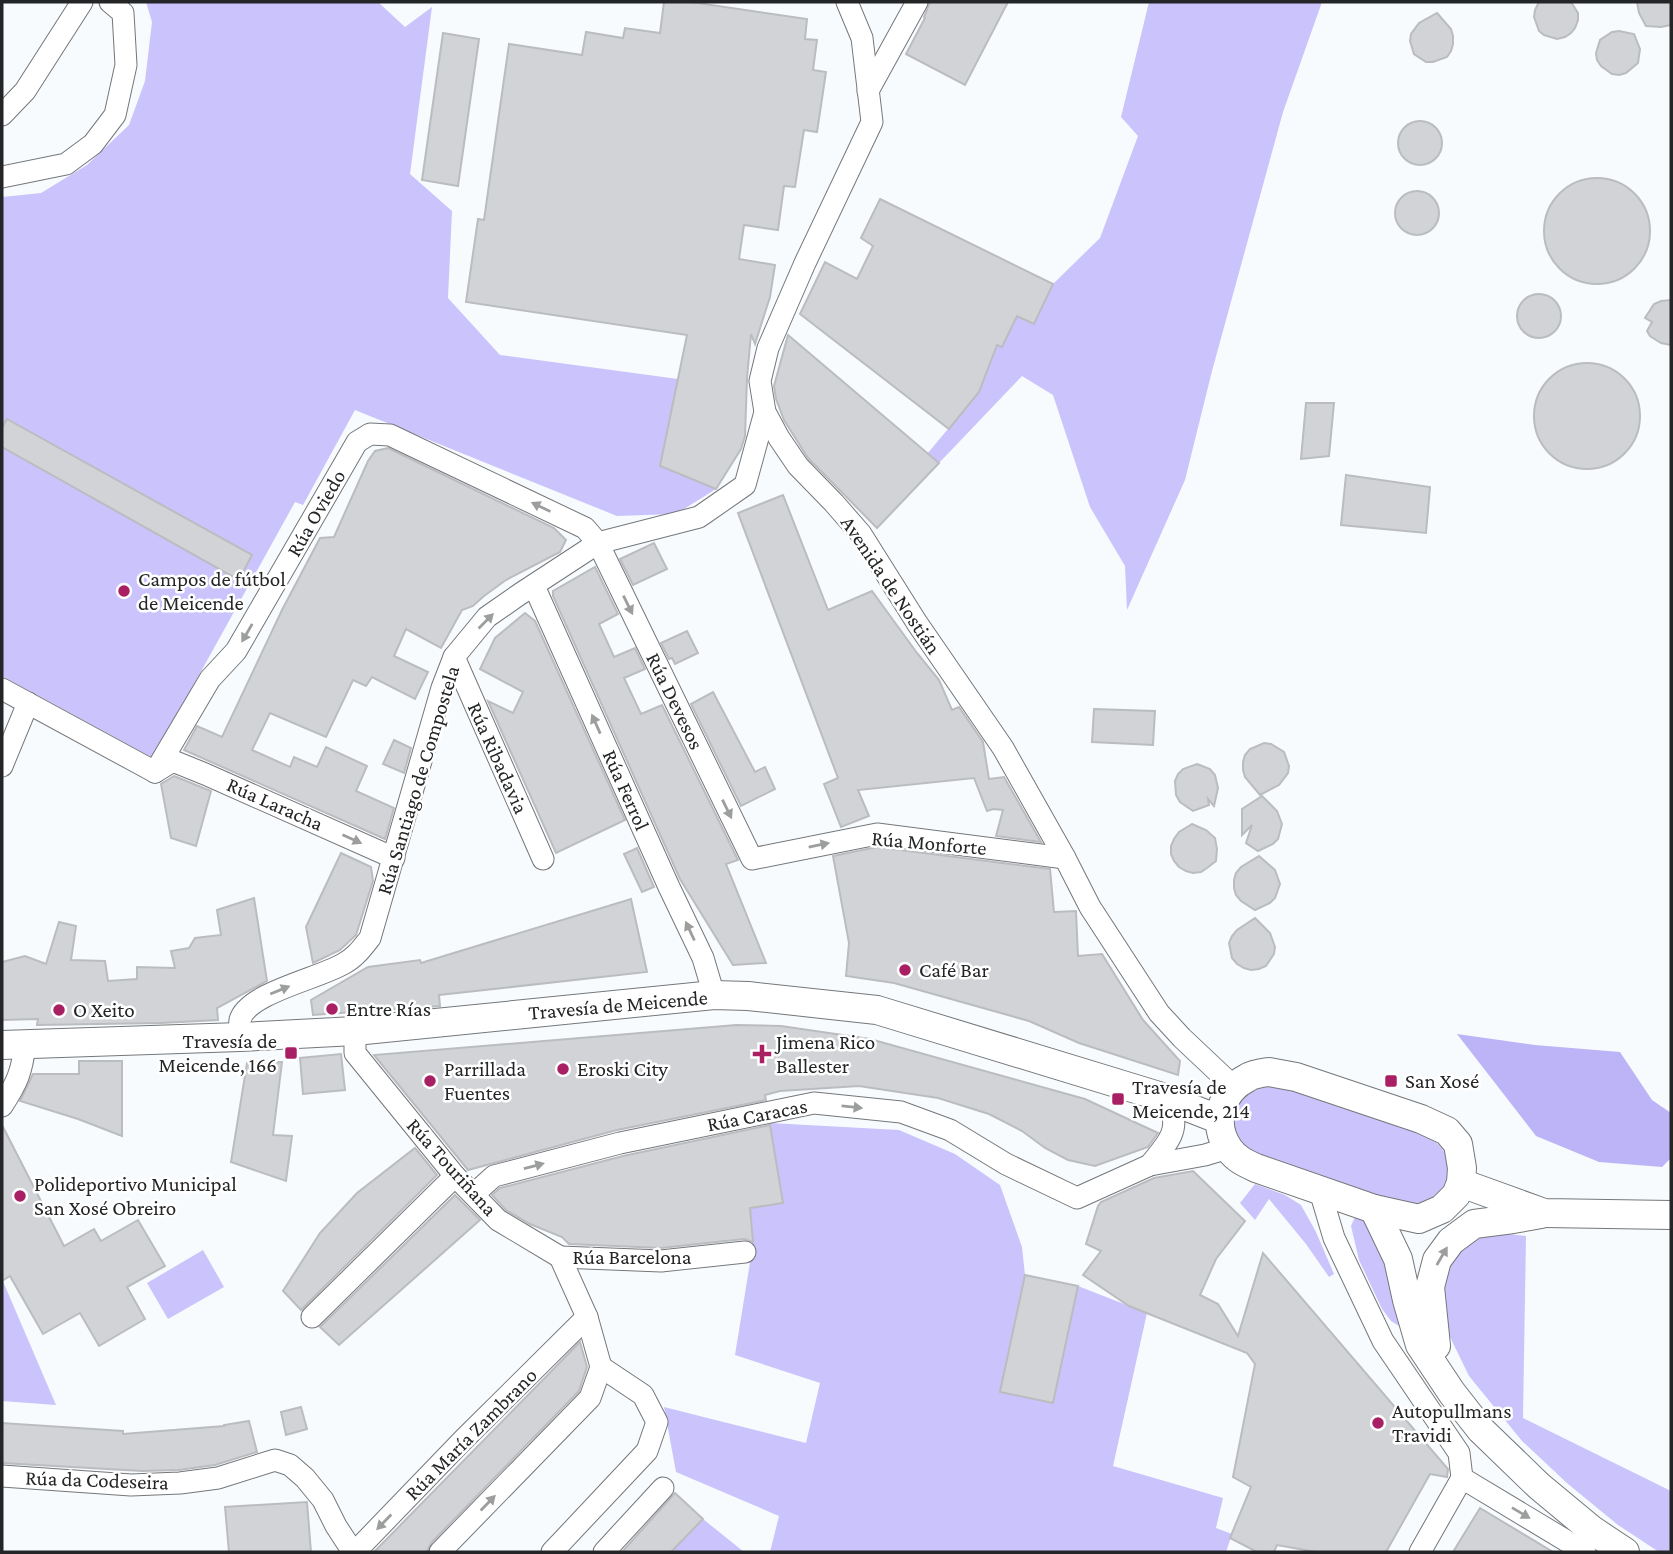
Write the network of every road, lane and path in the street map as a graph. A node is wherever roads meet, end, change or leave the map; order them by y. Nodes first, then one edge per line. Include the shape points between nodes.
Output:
1 (82, 2) edge
2 (110, 2) edge
3 (847, 2) edge
4 (917, 2) edge
5 (868, 92) junction
6 (2, 115) edge
7 (2, 177) edge
8 (765, 412) junction
9 (598, 543) junction
10 (534, 586) junction
11 (454, 657) junction
12 (2, 689) edge
13 (28, 703) junction
14 (2, 766) edge
15 (155, 772) junction
16 (394, 858) junction
17 (1065, 858) junction
18 (543, 859) dead end
19 (752, 859) joint
20 (714, 995) junction
21 (355, 1031) junction
22 (240, 1037) junction
23 (13, 1044) edge
24 (1234, 1087) junction
25 (1162, 1097) junction
26 (2, 1107) edge
27 (1218, 1119) junction
28 (1228, 1148) junction
29 (1150, 1165) junction
30 (455, 1176) junction
31 (1461, 1184) junction
32 (1320, 1191) junction
33 (474, 1194) junction
34 (1374, 1209) junction
35 (1544, 1213) junction
36 (1671, 1215) edge
37 (1419, 1219) junction
38 (746, 1252) dead end
39 (560, 1256) junction
40 (312, 1317) dead end
41 (587, 1317) junction
42 (1436, 1346) junction
43 (601, 1367) junction
44 (1452, 1393) junction
45 (2, 1476) edge
46 (1462, 1478) junction
47 (663, 1488) dead end
48 (354, 1552) edge
49 (440, 1552) edge
50 (552, 1552) edge
51 (604, 1552) edge
52 (1420, 1552) edge
53 (1585, 1552) edge
54 (1625, 1552) edge

1 - 6 street via 25,91
2 - 7 street via 123,13 124,26 125,65 115,115 93,144 66,164
3 - 5 street, Avenida de Nostián via 862,38
4 - 5 street
5 - 8 street, Avenida de Nostián via 872,122 768,348 760,381
8 - 9 street, Rúa Santiago de Compostela via 746,485 699,517
8 - 17 street, Avenida de Nostián via 798,466 861,534 1003,748
9 - 10 street, Rúa Santiago de Compostela
9 -> 15 street, Rúa Oviedo via 584,528 390,435 370,434 357,442 236,651 210,679
9 -> 19 street, Rúa Devesos
11 -> 10 street, Rúa Santiago de Compostela via 487,617
20 -> 10 street, Rúa Ferrol via 703,958
11 - 16 street, Rúa Santiago de Compostela
11 - 18 street, Rúa Ribadavia
12 - 13 street
13 - 14 street
13 - 15 street
15 -> 16 street, Rúa Laracha via 173,761
22 -> 16 street, Rúa Santiago de Compostela via 240,1020 256,1002 343,965 360,952 370,938
19 -> 17 street, Rúa Monforte via 877,834
17 - 24 street, Avenida de Nostián via 1090,907 1159,1013
20 - 21 main road, Travesía de Meicende
20 - 25 main road, Travesía de Meicende via 877,1010
21 - 22 main road, Travesía de Meicende
21 - 30 street, Rúa Touriñana via 355,1054
22 - 23 main road, Travesía de Meicende
23 - 26 street via 23,1067
24 - 27 main road
24 - 31 main road via 1248,1077 1269,1072 1421,1119 1447,1131 1458,1144
25 - 27 main road, Travesía de Meicende
25 - 29 street, Rúa Caracas via 1175,1128
27 - 28 main road
28 - 29 street, Rúa Caracas
28 - 32 main road via 1256,1168
33 -> 29 street, Rúa Caracas via 494,1176 620,1143 814,1103 901,1112 950,1130 1006,1164 1077,1198
30 - 33 street, Rúa Touriñana
30 - 40 street
31 - 35 main road
31 - 37 main road via 1442,1209
32 - 34 main road
32 - 46 street via 1334,1238 1383,1341 1460,1453
33 - 39 street, Rúa Touriñana via 498,1220
34 - 37 main road
34 - 44 main road via 1398,1259 1420,1345
35 - 36 main road
42 -> 35 main road via 1430,1287 1437,1260 1451,1241 1474,1224
37 - 42 main road via 1412,1249 1415,1282 1420,1310
38 - 39 street, Rúa Barcelona via 661,1261
39 - 41 street
41 - 43 street
41 -> 48 street, Rúa María Zambrano
42 - 44 main road
49 -> 43 street via 590,1398
43 - 50 street via 643,1395 657,1422 647,1451
44 - 54 main road via 1481,1430 1539,1486
45 - 48 street, Rúa da Codeseira via 131,1485 180,1483 218,1478 275,1460 305,1478
46 - 52 street
46 -> 53 street
47 - 51 street

